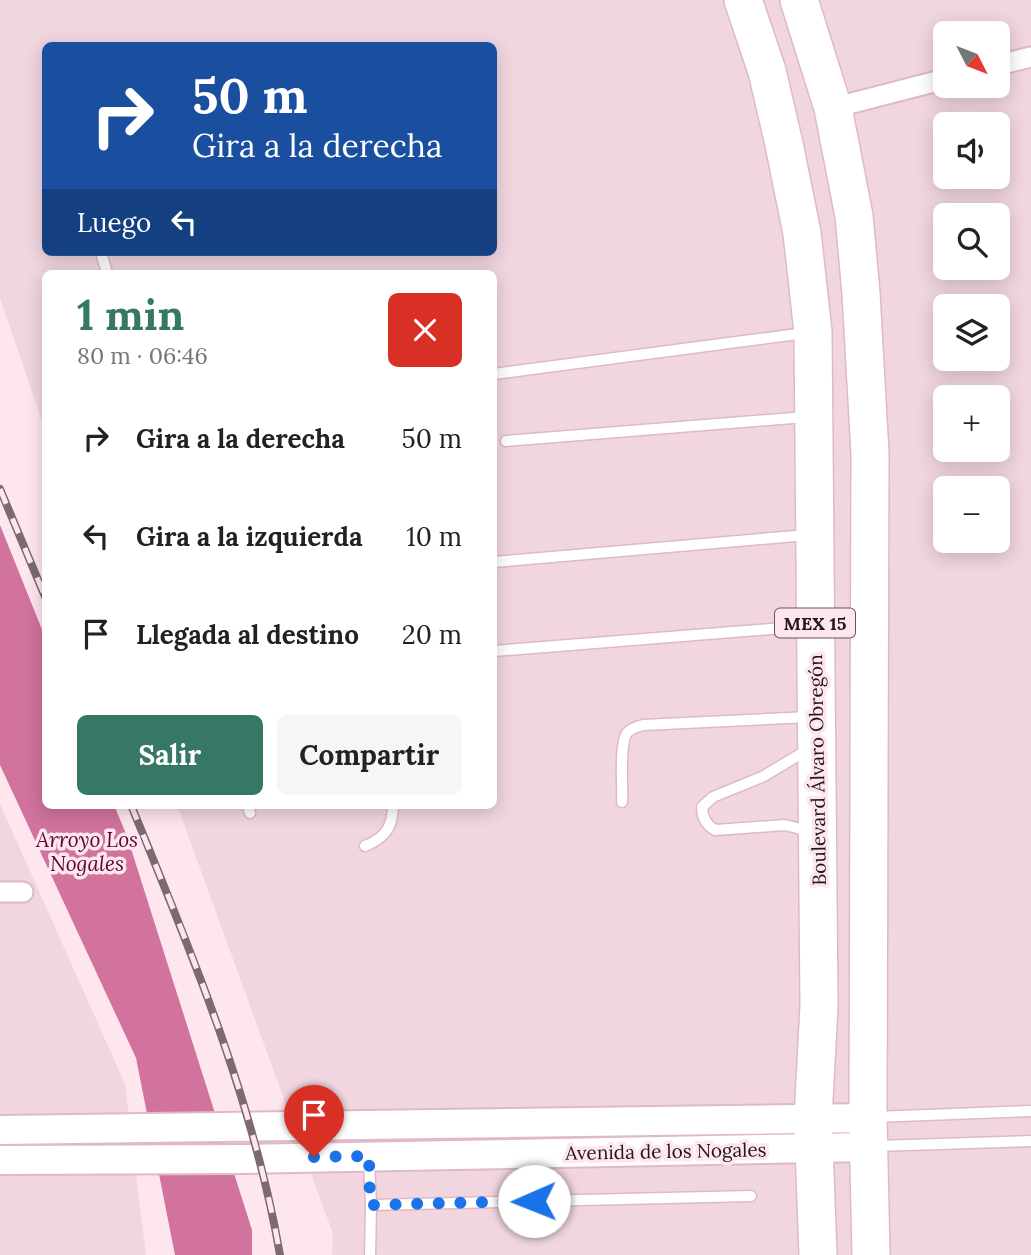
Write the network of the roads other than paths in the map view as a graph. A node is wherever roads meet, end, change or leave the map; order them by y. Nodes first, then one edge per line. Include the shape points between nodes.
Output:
1 (743, 0) edge
2 (799, 0) edge
3 (1031, 57) edge
4 (1010, 62) edge
5 (933, 82) edge
6 (833, 108) junction
7 (813, 332) junction
8 (497, 374) edge
9 (813, 417) junction
10 (506, 441) dead end
11 (814, 534) junction
12 (497, 562) edge
13 (815, 626) junction
14 (497, 651) edge
15 (816, 731) junction
16 (622, 802) dead end
17 (393, 809) edge
18 (817, 834) junction
19 (365, 846) dead end
20 (0, 892) edge
21 (23, 892) dead end
22 (1031, 1111) edge
23 (0, 1130) edge
24 (869, 1132) junction
25 (814, 1133) junction
26 (1031, 1141) edge
27 (369, 1156) junction
28 (0, 1160) edge
29 (751, 1196) dead end
30 (370, 1205) junction
31 (370, 1255) edge
32 (818, 1255) edge
33 (871, 1255) edge

1 - 7 highway, Boulevard Álvaro Obregón / MEX 15 via 767,71 784,144 802,233
2 - 6 highway, MEX 15
3 - 4 street
5 - 6 street
6 - 24 highway, MEX 15 via 855,229 870,454
7 - 8 lane
7 - 9 highway, Boulevard Álvaro Obregón / MEX 15
9 - 10 lane
9 - 11 highway, Boulevard Álvaro Obregón / MEX 15
11 - 12 lane
11 - 13 highway, Boulevard Álvaro Obregón / MEX 15
13 - 14 lane
13 - 15 highway, Boulevard Álvaro Obregón / MEX 15
15 - 16 lane via 633,728 624,742
15 - 18 highway, Boulevard Álvaro Obregón / MEX 15
15 - 18 lane via 764,776 713,797 702,812 708,827 715,830 785,825
17 - 19 lane via 391,826 376,842
18 - 25 highway, Boulevard Álvaro Obregón / MEX 15 via 819,1006
20 - 21 street
22 - 24 lane
23 - 25 main road, Avenida de los Nogales
24 - 25 main road, Avenida de los Nogales
24 - 26 lane
24 - 33 highway, MEX 15
25 - 27 main road, Avenida de los Nogales
25 - 32 highway, Boulevard Álvaro Obregón / MEX 15
27 - 28 main road, Avenida de los Nogales
27 - 30 lane
29 - 30 lane
30 - 31 lane

